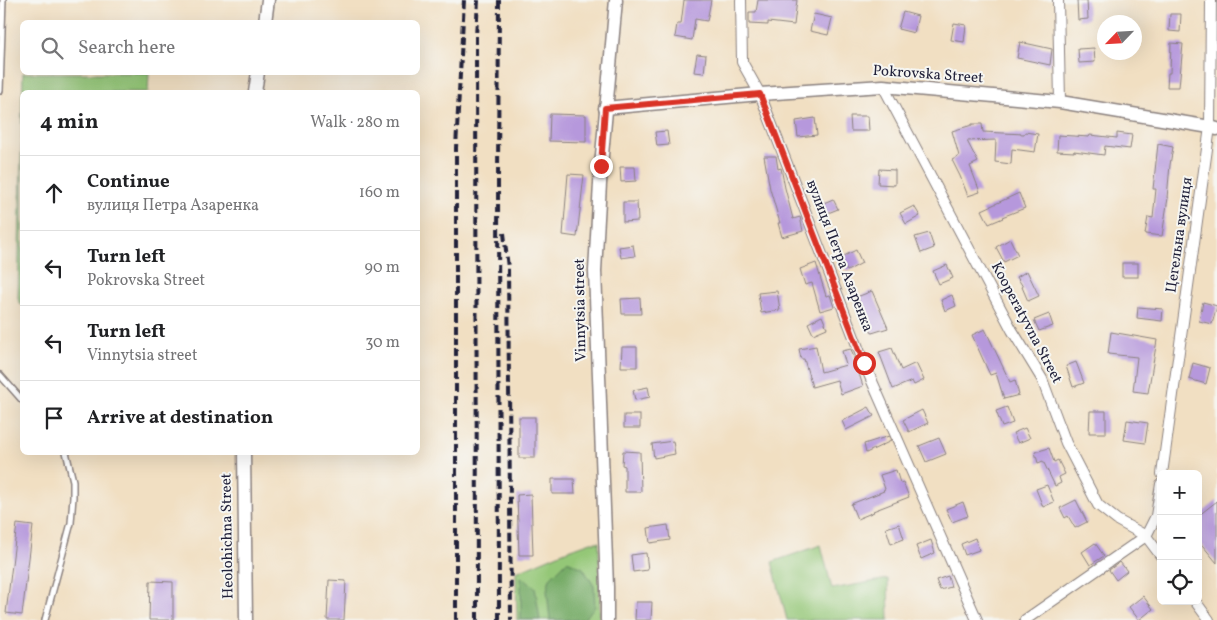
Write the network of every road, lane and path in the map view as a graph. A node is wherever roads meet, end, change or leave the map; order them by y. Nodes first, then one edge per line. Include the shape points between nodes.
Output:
1 (3, 0) edge
2 (268, 0) edge
3 (616, 0) edge
4 (741, 0) edge
5 (1058, 0) edge
6 (1211, 0) edge
7 (265, 20) edge
8 (258, 75) edge
9 (883, 86) junction
10 (255, 90) edge
11 (0, 91) edge
12 (760, 94) junction
13 (1060, 102) junction
14 (605, 108) junction
15 (1213, 128) edge
16 (0, 375) edge
17 (20, 398) edge
18 (67, 455) edge
19 (244, 455) edge
20 (1163, 470) edge
21 (1157, 510) edge
22 (1146, 536) junction
23 (1157, 551) edge
24 (1198, 605) edge
25 (45, 620) edge
26 (246, 620) edge
27 (607, 620) edge
28 (977, 620) edge
29 (1024, 620) edge
30 (1209, 620) edge

1 - 11 lane
2 - 7 street
3 - 14 street, Vinnytsia street
4 - 12 street, вулиця Петра Азаренка via 742,62
5 - 13 street
6 - 15 street, Цегельна вулиця
8 - 10 street
9 - 12 street, Pokrovska Street
9 - 13 street, Pokrovska Street
9 - 22 street, Kooperatyvna Street via 1012,330 1042,379 1066,444 1098,505
12 - 14 street, Pokrovska Street
12 - 28 street, вулиця Петра Азаренка via 864,363
13 - 15 street, Pokrovska Street
14 - 27 street, Vinnytsia street via 595,271
15 - 20 street, Цегельна вулиця
16 - 17 lane
18 - 25 lane via 73,481 71,523
19 - 26 street, Heolohichna Street
21 - 22 street
22 - 23 street, Kooperatyvna Street
22 - 29 street
24 - 30 street

